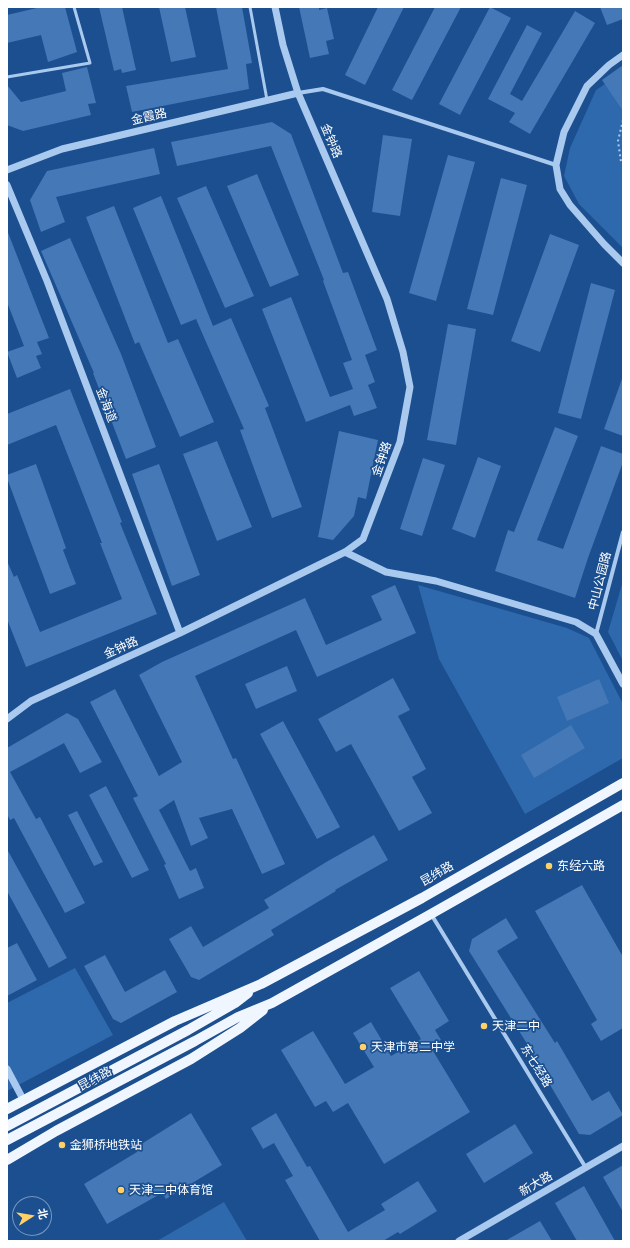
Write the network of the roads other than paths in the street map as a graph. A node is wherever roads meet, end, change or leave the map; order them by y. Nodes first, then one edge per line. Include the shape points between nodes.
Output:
1 (74, 7) edge
2 (250, 7) edge
3 (275, 7) edge
4 (623, 55) edge
5 (7, 77) edge
6 (298, 93) junction
7 (268, 101) junction
8 (556, 165) junction
9 (7, 170) edge
10 (7, 185) edge
11 (623, 263) edge
12 (623, 532) edge
13 (345, 552) junction
14 (180, 633) junction
15 (596, 634) junction
16 (623, 684) edge
17 (7, 719) edge
18 (623, 783) edge
19 (623, 805) edge
20 (431, 914) junction
21 (261, 984) junction
22 (272, 1003) junction
23 (7, 1069) edge
24 (24, 1101) junction
25 (7, 1109) edge
26 (7, 1126) edge
27 (7, 1140) edge
28 (623, 1146) edge
29 (7, 1160) edge
30 (586, 1168) junction
31 (459, 1241) edge

1 - 5 lane via 90,63
2 - 7 lane
3 - 6 street, 金钟路 via 282,44
4 - 8 street via 587,86 564,132
6 - 7 street, 金霞路
6 - 8 street via 323,88
6 - 13 street, 金钟路 via 387,299 403,352 410,387 400,442 366,533 363,539
7 - 9 street, 金霞路 via 62,149
8 - 11 street via 560,189 570,205
10 - 14 street, 金海道 via 47,281
12 - 15 street, 中山公园路
13 - 14 street, 金钟路
13 - 15 street via 386,572 436,581 576,622
14 - 17 street, 金钟路 via 31,701
15 - 16 street
18 - 21 main road, 昆纬路 via 422,898
19 - 20 main road
20 - 22 main road
20 - 30 street, 东七经路
21 - 24 main road via 175,1021
21 - 26 main road, 昆纬路 via 235,1003 188,1030
22 - 27 main road, 昆纬路 via 238,1017
22 - 29 main road via 240,1028 191,1059
23 - 24 street
24 - 25 main road
28 - 30 street, 新大路
30 - 31 street, 新大路

